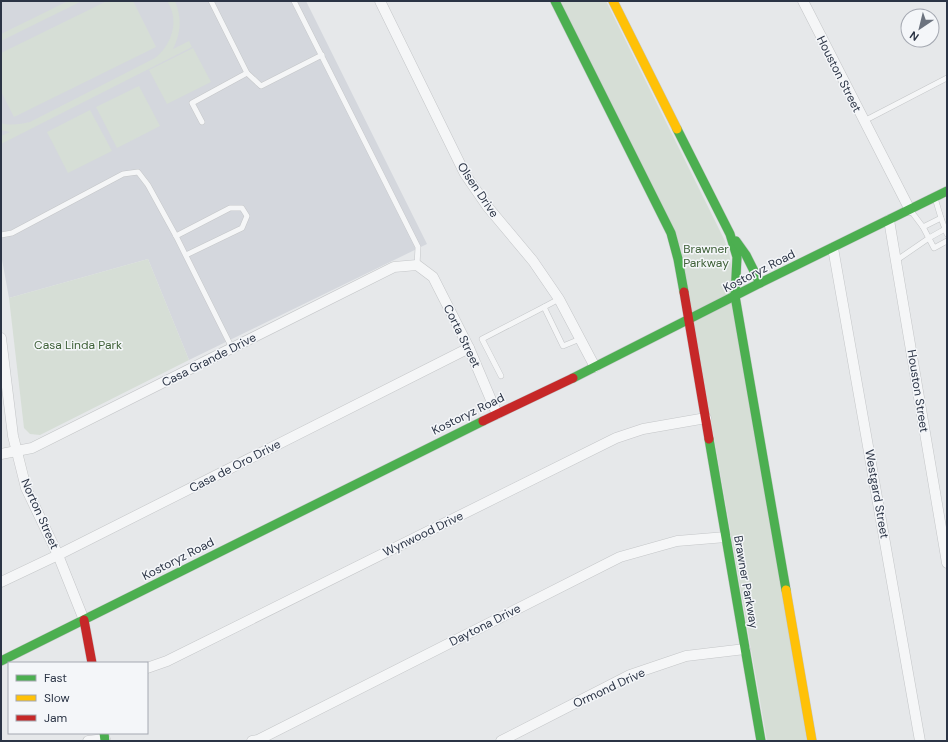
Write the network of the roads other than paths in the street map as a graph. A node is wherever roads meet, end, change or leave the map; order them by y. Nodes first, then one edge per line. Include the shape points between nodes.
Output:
1 (211, 1) edge
2 (294, 1) edge
3 (380, 1) edge
4 (555, 1) edge
5 (614, 1) edge
6 (803, 1) edge
7 (322, 55) junction
8 (247, 73) junction
9 (947, 78) edge
10 (863, 121) junction
11 (202, 122) dead end
12 (947, 191) edge
13 (935, 197) junction
14 (910, 210) junction
15 (942, 218) junction
16 (889, 220) junction
17 (923, 228) junction
18 (946, 231) edge
19 (730, 234) junction
20 (1, 235) edge
21 (176, 236) junction
22 (928, 238) junction
23 (947, 242) edge
24 (833, 248) junction
25 (186, 256) junction
26 (896, 260) junction
27 (417, 265) junction
28 (760, 283) junction
29 (735, 296) junction
30 (559, 299) junction
31 (544, 307) junction
32 (689, 320) junction
33 (1, 338) edge
34 (580, 339) junction
35 (232, 348) junction
36 (469, 348) junction
37 (595, 367) junction
38 (500, 376) dead end
39 (496, 414) junction
40 (706, 418) junction
41 (16, 451) junction
42 (1, 454) edge
43 (726, 537) junction
44 (58, 555) junction
45 (947, 563) edge
46 (1, 582) edge
47 (84, 620) junction
48 (745, 650) junction
49 (1, 661) edge
50 (92, 662) edge
51 (148, 668) edge
52 (105, 738) edge
53 (88, 741) edge
54 (252, 741) edge
55 (501, 741) edge
56 (761, 741) edge
57 (812, 741) edge
58 (920, 741) edge

1 - 8 lane
2 - 7 lane
3 - 30 street, Olsen Drive via 465,174 487,206 533,261
4 - 32 street, Brawner Parkway via 671,233
5 - 19 street
6 - 10 street, Houston Street
7 - 8 lane via 261,86
7 - 27 lane via 418,248
8 - 11 lane via 192,103
9 - 10 lane
10 - 14 street, Houston Street
12 - 13 street, Kostoryz Road
13 - 14 street, Kostoryz Road
13 - 15 lane
14 - 16 street, Kostoryz Road
14 - 17 lane
15 - 17 lane
15 - 18 lane
16 - 24 street, Kostoryz Road
16 - 26 street, Houston Street
17 - 22 lane
18 - 22 lane
19 - 28 street via 746,255
19 - 29 street via 737,257
20 - 21 lane via 12,233 123,174 138,172
21 - 25 lane
21 - 25 lane via 230,208 242,208 247,216 242,228
22 - 23 lane via 934,248
22 - 26 lane
24 - 28 street, Kostoryz Road
24 - 58 street, Westgard Street
25 - 35 lane
26 - 45 street, Houston Street
27 - 35 street, Casa Grande Drive via 394,267
27 - 36 street, Corta Street via 433,277
28 - 29 street, Kostoryz Road
29 - 32 street, Kostoryz Road
29 - 57 street
30 - 31 lane
30 - 34 street, Olsen Drive
31 - 34 lane via 563,346
31 - 38 lane via 482,339
32 - 37 street, Kostoryz Road
32 - 40 street, Brawner Parkway
33 - 41 street, Norton Street
34 - 37 street, Olsen Drive
35 - 41 street, Casa Grande Drive via 32,448
36 - 39 street, Corta Street
36 - 44 street, Casa de Oro Drive
37 - 39 street, Kostoryz Road
39 - 47 street, Kostoryz Road
40 - 43 street, Brawner Parkway
40 - 51 street, Wynwood Drive via 643,429 616,438 167,661
41 - 42 street, Casa Grande Drive
41 - 44 street, Norton Street via 26,488
43 - 48 street, Brawner Parkway
43 - 54 street, Daytona Drive via 677,541 620,557
44 - 46 street, Casa de Oro Drive
44 - 47 street, Norton Street
47 - 49 street, Kostoryz Road
47 - 50 street, Norton Street
48 - 55 street, Ormond Drive via 686,656 630,676
48 - 56 street, Brawner Parkway
52 - 53 street

